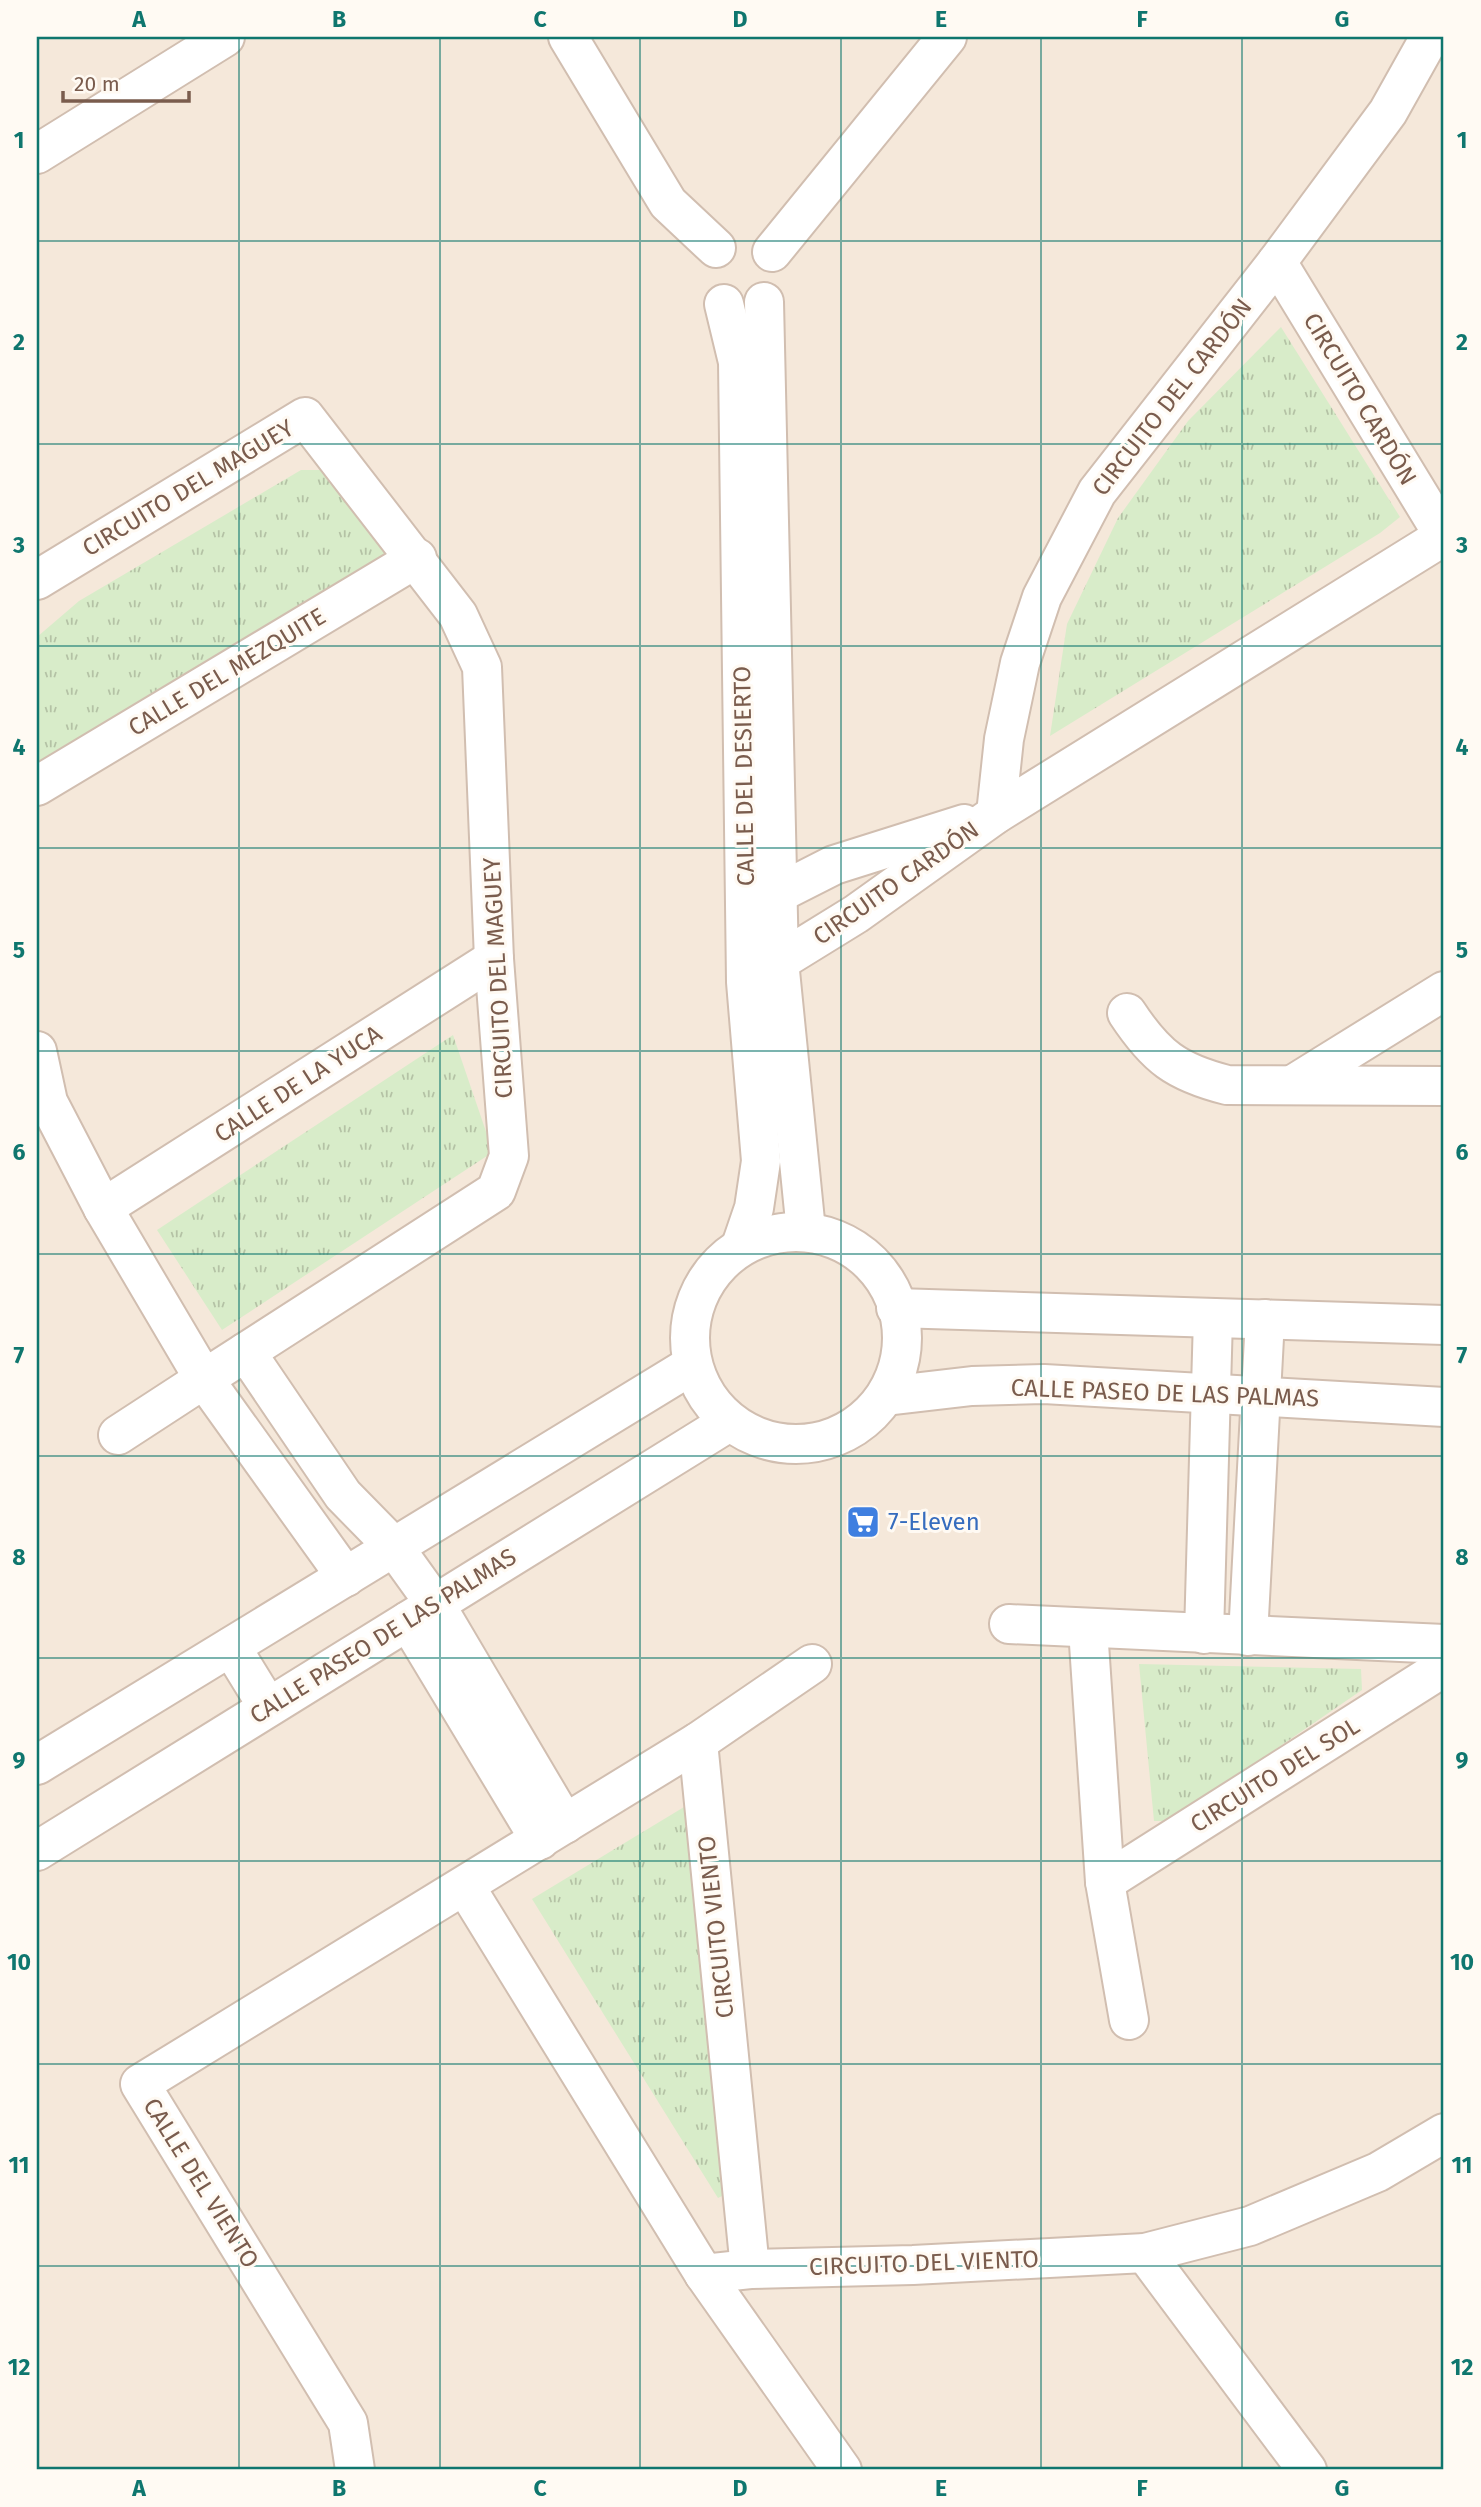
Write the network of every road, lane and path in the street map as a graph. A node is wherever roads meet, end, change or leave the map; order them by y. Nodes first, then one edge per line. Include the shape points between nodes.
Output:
1 (225, 37) edge
2 (568, 37) edge
3 (947, 37) edge
4 (1430, 37) edge
5 (37, 154) edge
6 (716, 248) junction
7 (772, 252) junction
8 (1277, 262) junction
9 (764, 302) junction
10 (724, 304) junction
11 (1444, 536) edge
12 (417, 558) junction
13 (37, 580) edge
14 (757, 621) junction
15 (37, 786) edge
16 (996, 814) junction
17 (778, 892) junction
18 (746, 912) junction
19 (494, 959) junction
20 (779, 961) junction
21 (746, 982) junction
22 (1444, 991) edge
23 (1127, 1013) dead end
24 (37, 1051) edge
25 (1294, 1084) junction
26 (1444, 1086) edge
27 (103, 1208) junction
28 (806, 1231) junction
29 (741, 1246) junction
30 (896, 1308) junction
31 (1213, 1318) junction
32 (1265, 1320) junction
33 (1444, 1325) edge
34 (246, 1352) junction
35 (692, 1365) junction
36 (204, 1379) junction
37 (1211, 1393) junction
38 (1261, 1395) junction
39 (886, 1396) junction
40 (1444, 1407) edge
41 (729, 1422) junction
42 (118, 1435) dead end
43 (394, 1546) junction
44 (345, 1577) junction
45 (421, 1613) junction
46 (1009, 1624) dead end
47 (1088, 1629) junction
48 (1203, 1634) junction
49 (1248, 1636) junction
50 (1444, 1644) edge
51 (231, 1647) junction
52 (812, 1664) dead end
53 (1444, 1667) edge
54 (268, 1707) junction
55 (698, 1742) junction
56 (37, 1765) edge
57 (552, 1832) junction
58 (37, 1851) edge
59 (1105, 1882) junction
60 (465, 1886) junction
61 (1129, 2020) dead end
62 (1444, 2133) edge
63 (1145, 2253) junction
64 (750, 2269) junction
65 (704, 2274) junction
66 (355, 2470) edge
67 (842, 2470) edge
68 (1307, 2470) edge

1 - 5 street
2 - 6 street via 668,203
3 - 7 street
4 - 8 street, CIRCUITO DEL CARDÓN via 1388,112
6 - 7 street via 738,237 751,238
6 - 10 street via 707,271 708,284
7 - 9 street via 778,279
8 - 11 street, CIRCUITO CARDÓN
8 - 16 street, CIRCUITO DEL CARDÓN via 1097,492 1048,586 1020,663 1004,738
9 - 10 street via 744,308
9 - 14 street, CALLE DEL DESIERTO
10 - 14 street, CALLE DEL DESIERTO via 738,362
11 - 16 street
12 - 13 street, CIRCUITO DEL MAGUEY via 305,417
12 - 15 street, CALLE DEL MEZQUITE
12 - 19 street, CIRCUITO DEL MAGUEY via 458,615 482,667
14 - 17 street, CALLE DEL DESIERTO
14 - 18 street, CALLE DEL DESIERTO
16 - 17 street, CIRCUITO CARDÓN via 834,865
16 - 20 street, CIRCUITO CARDÓN via 856,914
17 - 18 street, CIRCUITO CARDÓN
17 - 20 street, CALLE DEL DESIERTO
18 - 21 street, CALLE DEL DESIERTO
19 - 27 street, CALLE DE LA YUCA
19 - 34 street, CIRCUITO DEL MAGUEY via 509,1156 496,1191
20 - 21 street, CIRCUITO CARDÓN
20 - 28 street, CALLE DEL DESIERTO
21 - 29 street, CALLE DEL DESIERTO via 761,1161 754,1208
22 - 25 street
23 - 25 street via 1149,1046 1193,1076 1227,1085
24 - 27 street via 48,1102
25 - 26 street
27 - 36 street
28 - 29 street via 772,1234
28 - 30 street via 841,1242 871,1262 892,1292
29 - 35 street via 715,1268 697,1298 689,1331
30 - 31 street
30 - 39 street via 902,1326 900,1363
31 - 32 street
31 - 37 street
32 - 33 street
32 - 38 street
34 - 36 street, CIRCUITO DEL MAGUEY
34 - 43 street via 343,1495
35 - 41 street via 706,1396
35 - 43 street
36 - 42 street, CIRCUITO DEL MAGUEY
36 - 44 street
37 - 38 street, CALLE PASEO DE LAS PALMAS
37 - 39 street, CALLE PASEO DE LAS PALMAS via 1044,1384
37 - 48 street
38 - 40 street, CALLE PASEO DE LAS PALMAS
38 - 49 street
39 - 41 street via 862,1423 830,1440 795,1445 759,1439
41 - 45 street, CALLE PASEO DE LAS PALMAS
43 - 44 street
43 - 45 street
44 - 51 street
45 - 54 street, CALLE PASEO DE LAS PALMAS
45 - 57 street
46 - 47 street
47 - 48 street
47 - 59 street
48 - 49 street
49 - 50 street
51 - 54 street
51 - 56 street
52 - 55 street
53 - 59 street, CIRCUITO DEL SOL
54 - 58 street, CALLE PASEO DE LAS PALMAS
55 - 57 street
55 - 64 street, CIRCUITO VIENTO
57 - 60 street
59 - 61 street
60 - 65 street
60 - 66 street, CALLE DEL VIENTO via 140,2084 348,2423
62 - 63 street, CIRCUITO DEL VIENTO via 1378,2172 1250,2226
63 - 64 street, CIRCUITO DEL VIENTO
63 - 68 street
64 - 65 street, CIRCUITO DEL VIENTO
65 - 67 street

